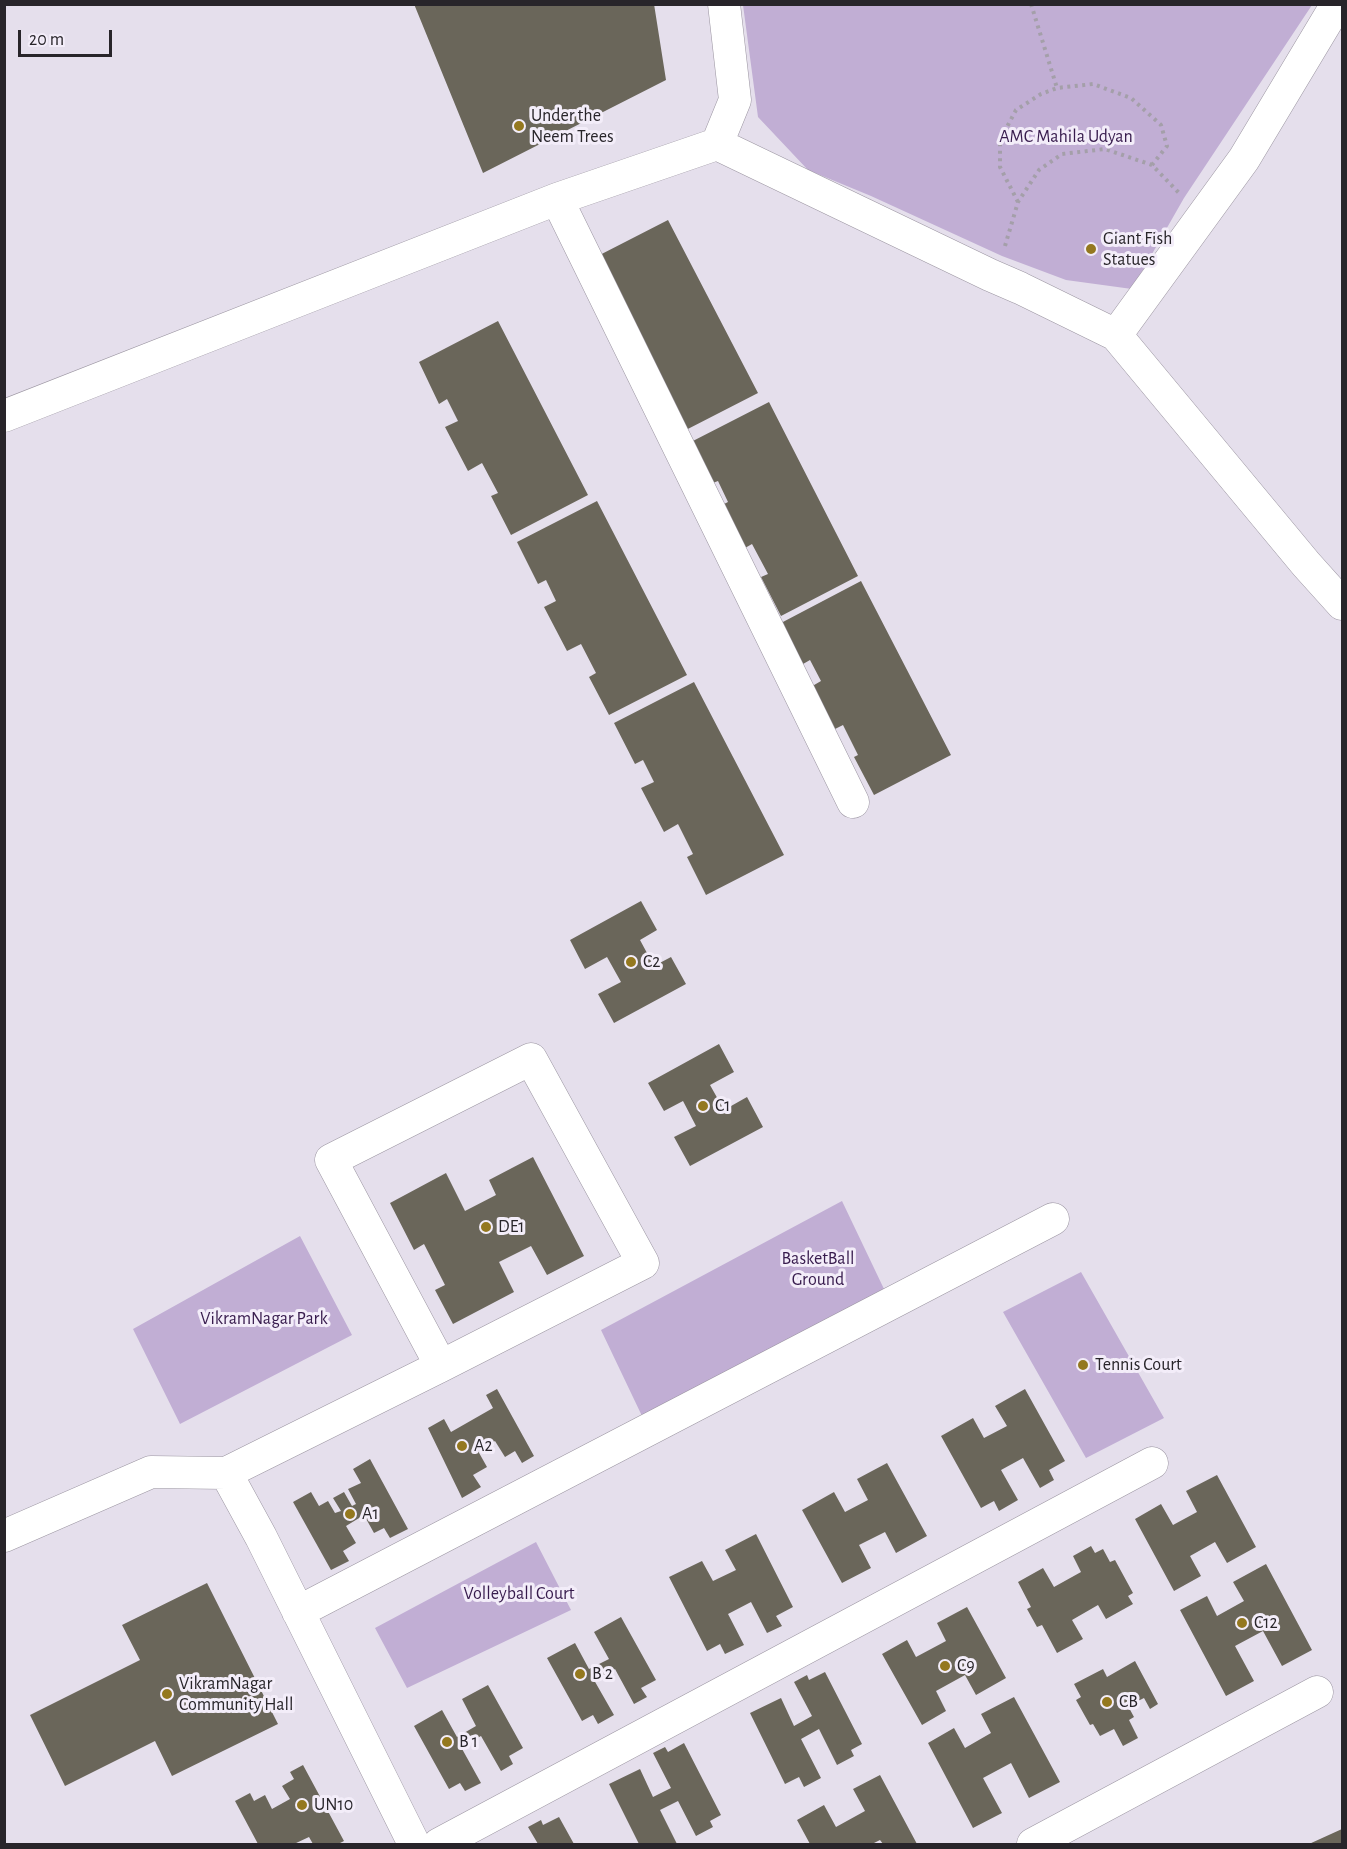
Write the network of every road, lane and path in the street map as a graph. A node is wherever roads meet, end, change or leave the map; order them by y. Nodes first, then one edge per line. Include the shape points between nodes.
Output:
1 (724, 4) edge
2 (1030, 4) edge
3 (1337, 4) edge
4 (1057, 88) junction
5 (717, 144) junction
6 (1152, 165) junction
7 (557, 199) junction
8 (1018, 202) junction
9 (1207, 211) junction
10 (990, 275) junction
11 (1116, 335) junction
12 (4, 416) edge
13 (1342, 604) edge
14 (853, 802) dead end
15 (1053, 1219) dead end
16 (441, 1366) junction
17 (1152, 1463) dead end
18 (226, 1473) junction
19 (4, 1536) edge
20 (298, 1612) junction
21 (1317, 1692) dead end
22 (414, 1845) edge
23 (439, 1845) edge
24 (1032, 1845) edge

1 - 5 street via 735,100
2 - 4 path
3 - 9 street via 1244,159
4 - 6 path via 1093,84 1131,98 1161,125 1167,146
4 - 8 path via 1016,110 1000,140 1000,167
5 - 7 street
5 - 10 street
6 - 8 path via 1105,148 1062,154 1039,170
6 - 9 path via 1184,198
7 - 12 street
7 - 14 street
8 - 10 path via 1002,256
9 - 11 street
10 - 11 street
11 - 13 street
15 - 20 street
16 - 16 street via 643,1263 531,1059 331,1160
16 - 18 street
17 - 23 street
18 - 19 street via 152,1472
18 - 20 street
20 - 22 street
21 - 24 street

